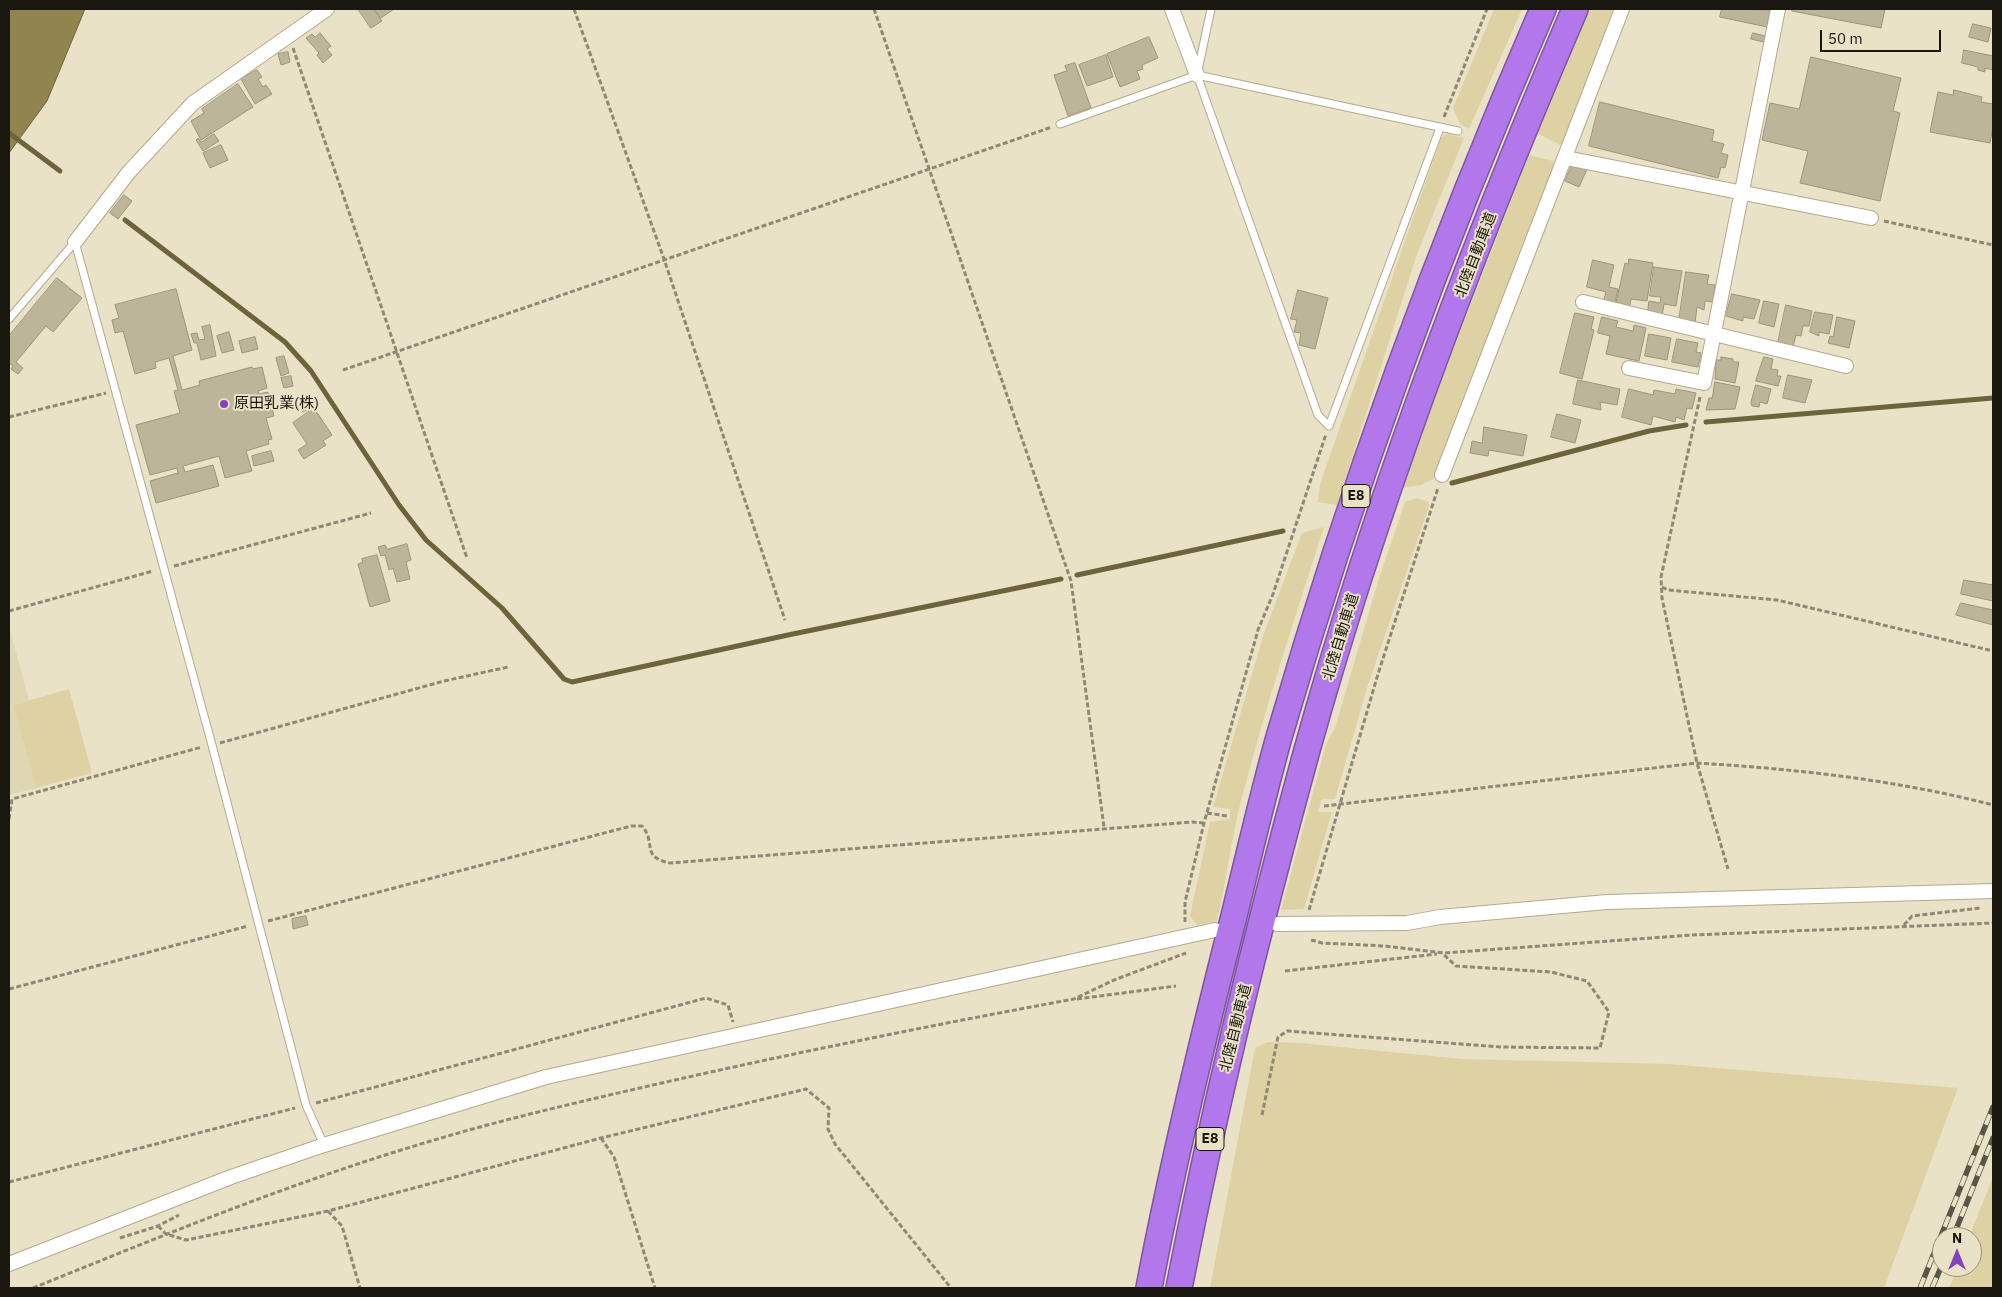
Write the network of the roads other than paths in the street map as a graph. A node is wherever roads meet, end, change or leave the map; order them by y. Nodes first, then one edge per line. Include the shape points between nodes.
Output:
1 (327, 9) edge
2 (1172, 9) edge
3 (1211, 9) edge
4 (1543, 9) edge
5 (1575, 9) edge
6 (1622, 9) edge
7 (1778, 9) edge
8 (1197, 75) junction
9 (1060, 124) road end
10 (1440, 128) junction
11 (1458, 130) dead end
12 (1566, 158) junction
13 (1742, 192) junction
14 (1871, 218) road end
15 (75, 242) junction
16 (1583, 302) dead end
17 (9, 319) edge
18 (1714, 334) junction
19 (1846, 366) dead end
20 (1629, 368) dead end
21 (1442, 475) road end
22 (1993, 891) edge
23 (1277, 924) dead end
24 (1202, 933) road end
25 (324, 1145) junction
26 (9, 1264) edge
27 (1148, 1288) edge
28 (1179, 1288) edge

1 - 15 street via 193,103 129,172
2 - 8 street
3 - 8 lane
4 - 27 highway, 北陸自動車道 / E8 via 1442,254 1331,569 1279,739 1213,997
5 - 28 highway, 北陸自動車道 / E8 via 1535,102 1438,354 1358,581 1307,750 1245,991
6 - 12 street
7 - 13 street
8 - 9 lane
8 - 10 lane
8 - 10 lane via 1318,415 1329,426
10 - 11 lane
12 - 13 street
12 - 21 street
13 - 14 street
13 - 18 street
15 - 17 lane
15 - 25 lane via 165,568 306,1105
16 - 18 street
18 - 19 street
18 - 20 street via 1704,383
22 - 23 street via 1607,902 1440,917 1407,923
24 - 25 street via 546,1077
25 - 26 street via 173,1198

